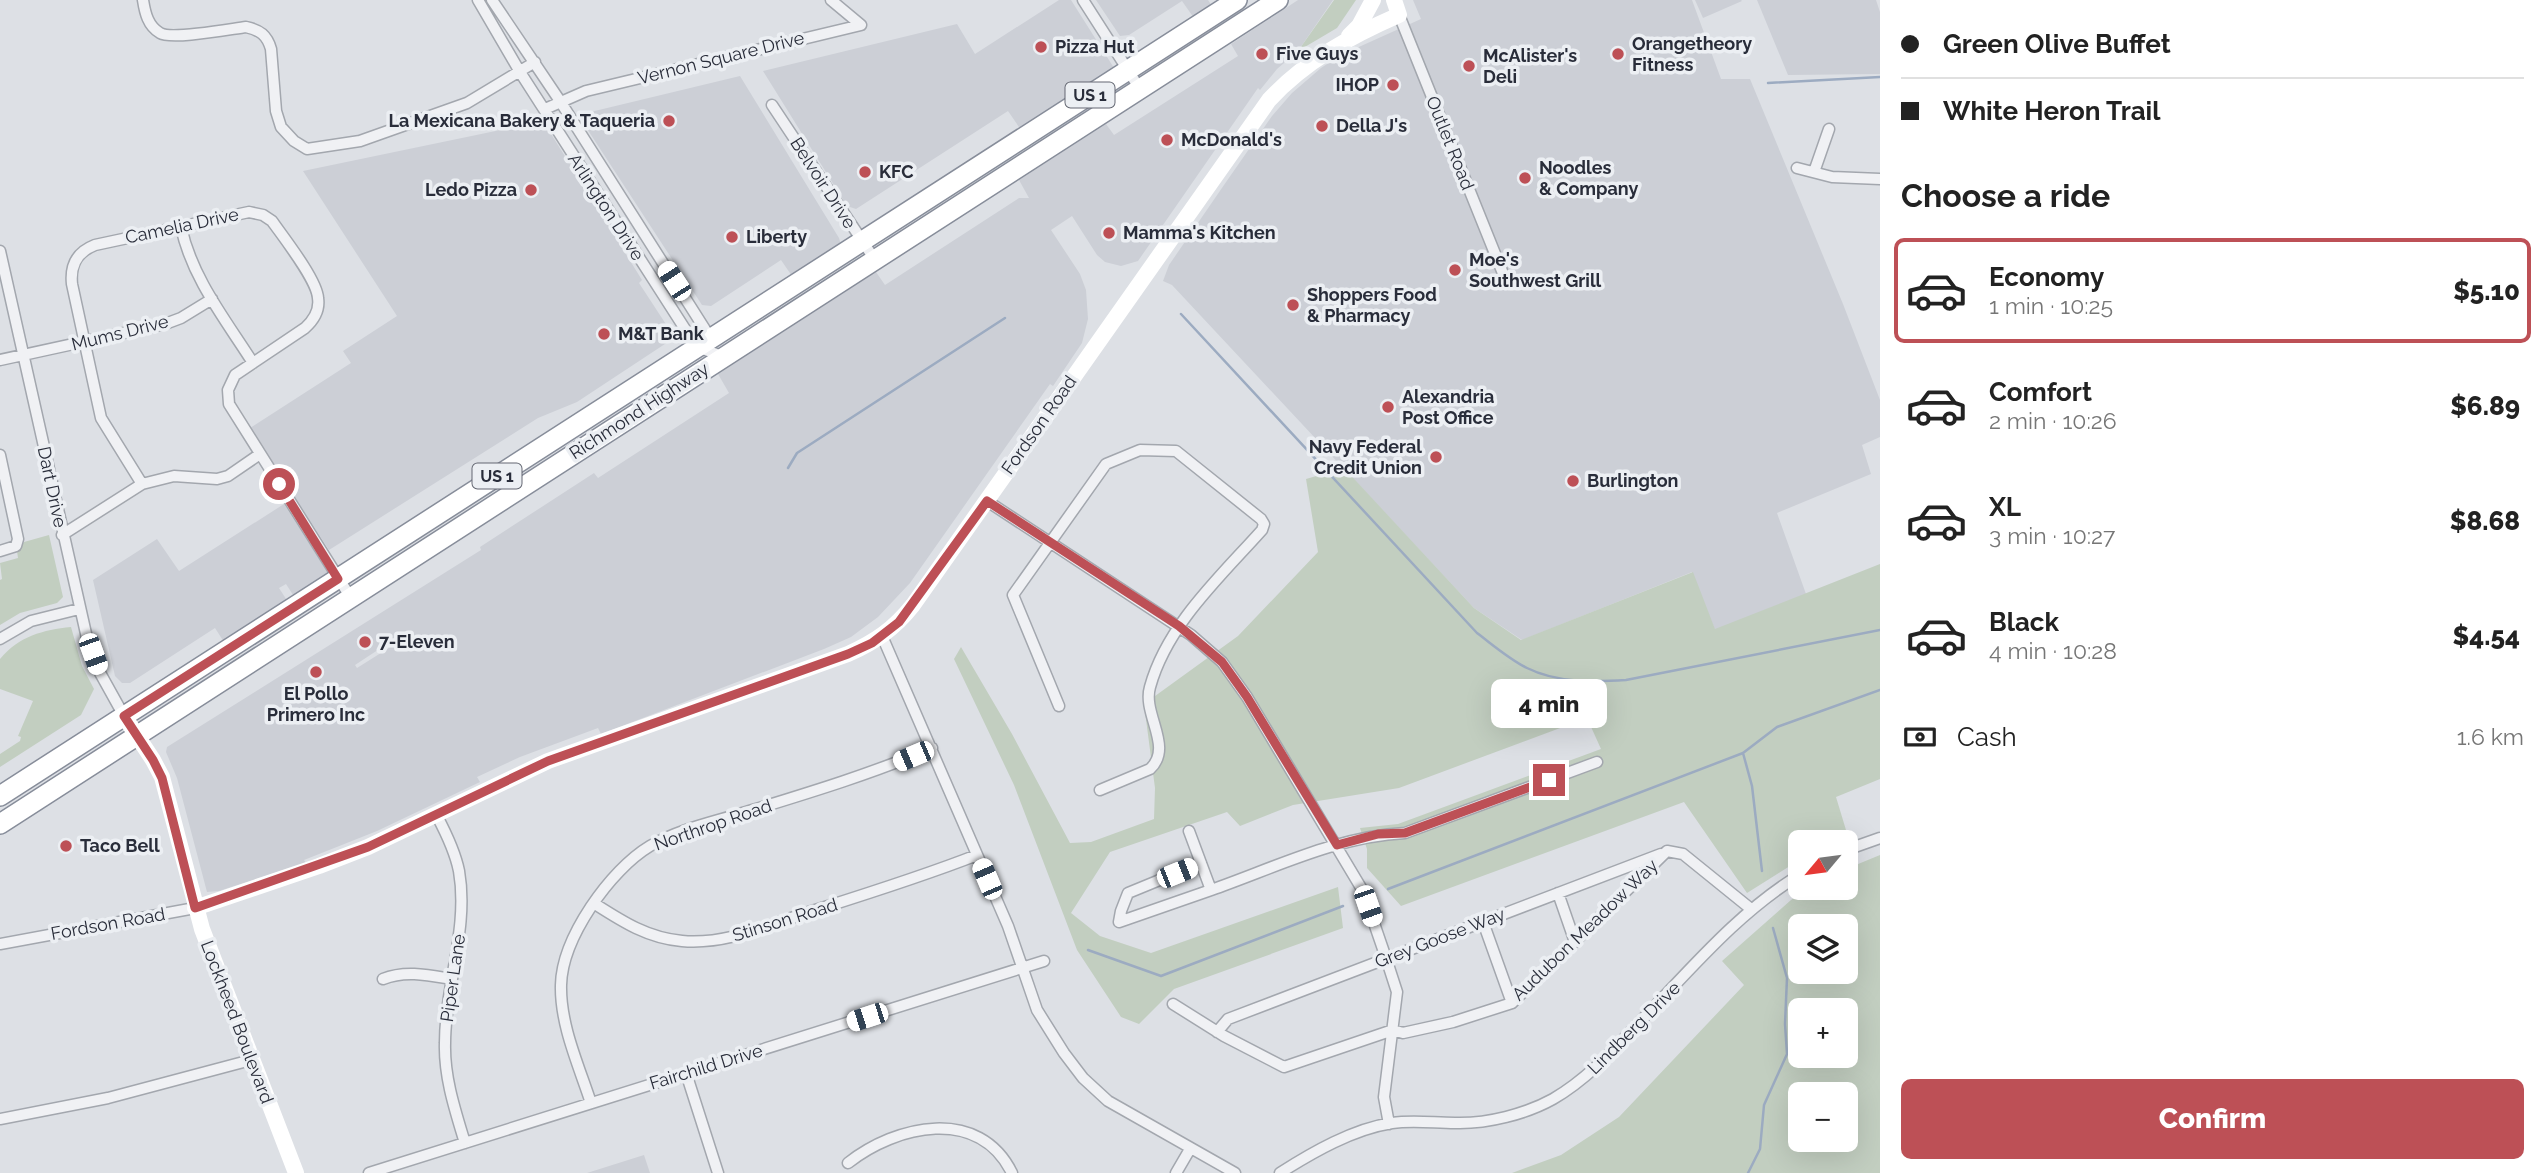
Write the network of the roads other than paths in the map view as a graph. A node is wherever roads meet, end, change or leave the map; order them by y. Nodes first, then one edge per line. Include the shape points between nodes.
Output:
1 (143, 0) edge
2 (478, 0) edge
3 (492, 0) edge
4 (831, 0) edge
5 (1083, 0) edge
6 (1237, 0) edge
7 (1279, 0) edge
8 (1373, 0) edge
9 (1397, 7) edge
10 (1345, 41) junction
11 (535, 62) junction
12 (1128, 71) junction
13 (520, 72) junction
14 (1140, 89) junction
15 (560, 101) junction
16 (772, 106) dead end
17 (545, 109) junction
18 (1829, 130) dead end
19 (1797, 167) dead end
20 (1814, 172) junction
21 (1880, 178) edge
22 (180, 227) junction
23 (862, 242) junction
24 (0, 251) edge
25 (875, 260) junction
26 (1502, 271) dead end
27 (212, 299) junction
28 (85, 343) junction
29 (705, 343) junction
30 (23, 356) junction
31 (724, 357) junction
32 (0, 360) edge
33 (253, 363) junction
34 (260, 454) junction
35 (0, 455) edge
36 (142, 484) junction
37 (987, 501) junction
38 (6, 509) edge
39 (62, 535) junction
40 (1050, 543) junction
41 (0, 551) edge
42 (338, 579) junction
43 (351, 598) junction
44 (79, 609) junction
45 (1179, 626) junction
46 (882, 636) junction
47 (0, 639) edge
48 (1059, 706) dead end
49 (124, 716) junction
50 (137, 734) junction
51 (932, 748) junction
52 (1597, 762) dead end
53 (1100, 790) dead end
54 (0, 796) edge
55 (437, 816) junction
56 (0, 824) edge
57 (1189, 831) dead end
58 (1880, 838) edge
59 (1337, 845) junction
60 (1858, 846) edge
61 (1667, 852) junction
62 (977, 855) junction
63 (1201, 863) junction
64 (1788, 882) edge
65 (1211, 890) junction
66 (1558, 893) junction
67 (595, 904) junction
68 (195, 908) junction
69 (1751, 909) junction
70 (1483, 922) junction
71 (1575, 942) junction
72 (0, 944) edge
73 (1386, 958) junction
74 (1044, 961) dead end
75 (1021, 968) junction
76 (383, 979) dead end
77 (452, 979) junction
78 (1512, 1003) junction
79 (1173, 1004) dead end
80 (1393, 1030) junction
81 (1217, 1032) junction
82 (251, 1060) junction
83 (686, 1073) junction
84 (590, 1103) junction
85 (0, 1119) edge
86 (1389, 1124) junction
87 (465, 1143) junction
88 (1190, 1149) junction
89 (848, 1163) dead end
90 (296, 1173) edge
91 (369, 1173) edge
92 (718, 1173) edge
93 (1012, 1173) edge
94 (1176, 1173) edge
95 (1235, 1173) edge
96 (1280, 1173) edge

1 - 13 street via 148,21 168,37 246,27 263,34 271,49 281,127 307,149 360,141 467,103
2 - 13 street, Arlington Drive
3 - 11 street, Arlington Drive
4 - 15 street, Vernon Square Drive via 861,24
5 - 12 street
6 - 12 highway, Richmond Highway / US 1
7 - 14 highway, Richmond Highway / US 1
8 - 10 street
9 - 10 street, Fordson Road
9 - 26 street, Outlet Road
10 - 37 street, Fordson Road via 1301,70 1269,100
11 - 13 street
11 - 15 street, Arlington Drive
12 - 14 street
12 - 23 highway, Richmond Highway / US 1
13 - 17 street, Arlington Drive
14 - 25 highway, Richmond Highway / US 1
15 - 17 street, Vernon Square Drive
15 - 29 street, Arlington Drive
16 - 23 street, Belvoir Drive
17 - 29 street, Arlington Drive via 605,206
18 - 20 street
19 - 20 street
20 - 21 street via 1845,179
22 - 27 street via 190,261
22 - 28 street, Camelia Drive via 87,248 76,258 71,276
22 - 33 street, Camelia Drive via 249,212 263,215 272,221 315,287 319,300 311,323
23 - 25 street, Belvoir Drive
23 - 29 highway, Richmond Highway / US 1
24 - 30 street, Dart Drive
25 - 31 highway, Richmond Highway / US 1
27 - 28 street, Mums Drive via 165,324
27 - 33 street
28 - 30 street, Mums Drive
28 - 36 street, Camelia Drive via 101,418
29 - 31 street, Arlington Drive
29 - 42 highway, Richmond Highway / US 1
30 - 32 street, Mums Drive
30 - 39 street, Dart Drive
31 - 43 highway, Richmond Highway / US 1
33 - 34 street, Camelia Drive via 234,375 228,396 232,411
34 - 36 street via 217,479 174,476
34 - 42 street, Camelia Drive
35 - 38 street
36 - 39 street
37 - 40 street
37 - 46 street, Fordson Road via 913,606
38 - 41 street via 18,540 11,549
39 - 44 street, Dart Drive
40 - 45 street
40 - 45 street via 1106,464 1140,450 1176,451 1264,524
40 - 48 street via 1013,595
42 - 43 street, Camelia Drive
42 - 49 highway, Richmond Highway / US 1
43 - 50 highway, Richmond Highway / US 1
44 - 47 street via 31,621
44 - 49 street, Dart Drive via 99,671
45 - 53 street via 1149,691 1160,751 1156,764
45 - 59 street via 1222,662
46 - 51 street
46 - 55 street, Fordson Road via 848,654 548,761
49 - 50 street, Lockheed Boulevard
49 - 54 highway, Richmond Highway / US 1
50 - 56 highway, Richmond Highway / US 1
50 - 68 street, Lockheed Boulevard via 162,778
51 - 62 street
51 - 67 street, Northrop Road via 661,841 625,865
52 - 59 street via 1405,833 1378,834
55 - 68 street, Fordson Road via 331,862
55 - 77 street, Piper Lane via 454,852 461,886
57 - 63 street
58 - 60 street
59 - 65 street
59 - 73 street via 1363,891
61 - 66 street, Grey Goose Way
61 - 69 street, Audubon Meadow Way via 1683,854
61 - 71 street, Audubon Meadow Way
62 - 67 street, Stinson Road via 903,883 713,940 680,941 650,935
62 - 75 street
63 - 65 street
63 - 65 street via 1128,893 1119,922
64 - 69 street, Lindberg Drive
66 - 70 street, Grey Goose Way
66 - 71 street
67 - 84 street, Northrop Road via 569,946 561,987 565,1023
68 - 72 street, Fordson Road
68 - 82 street, Lockheed Boulevard
69 - 86 street, Lindberg Drive via 1592,1072 1553,1099 1483,1121
70 - 73 street, Grey Goose Way
70 - 78 street
71 - 78 street, Audubon Meadow Way
73 - 80 street via 1397,992
73 - 81 street, Grey Goose Way via 1228,1019
74 - 75 street, Fairchild Drive
75 - 83 street, Fairchild Drive
75 - 88 street via 1037,1010 1083,1078 1108,1101
76 - 77 street via 413,973
77 - 87 street, Piper Lane via 445,1059
78 - 80 street, Audubon Meadow Way via 1454,1022 1403,1033
79 - 81 street, Audubon Meadow Way
80 - 81 street, Audubon Meadow Way via 1284,1067
80 - 86 street via 1384,1097
82 - 85 street via 108,1098
82 - 90 street, Lockheed Boulevard
83 - 84 street, Fairchild Drive
83 - 92 street
84 - 87 street, Fairchild Drive
86 - 96 street, Lindberg Drive via 1330,1145
87 - 91 street, Fairchild Drive
88 - 94 street
88 - 95 street
89 - 93 street via 878,1143 948,1128 988,1143

